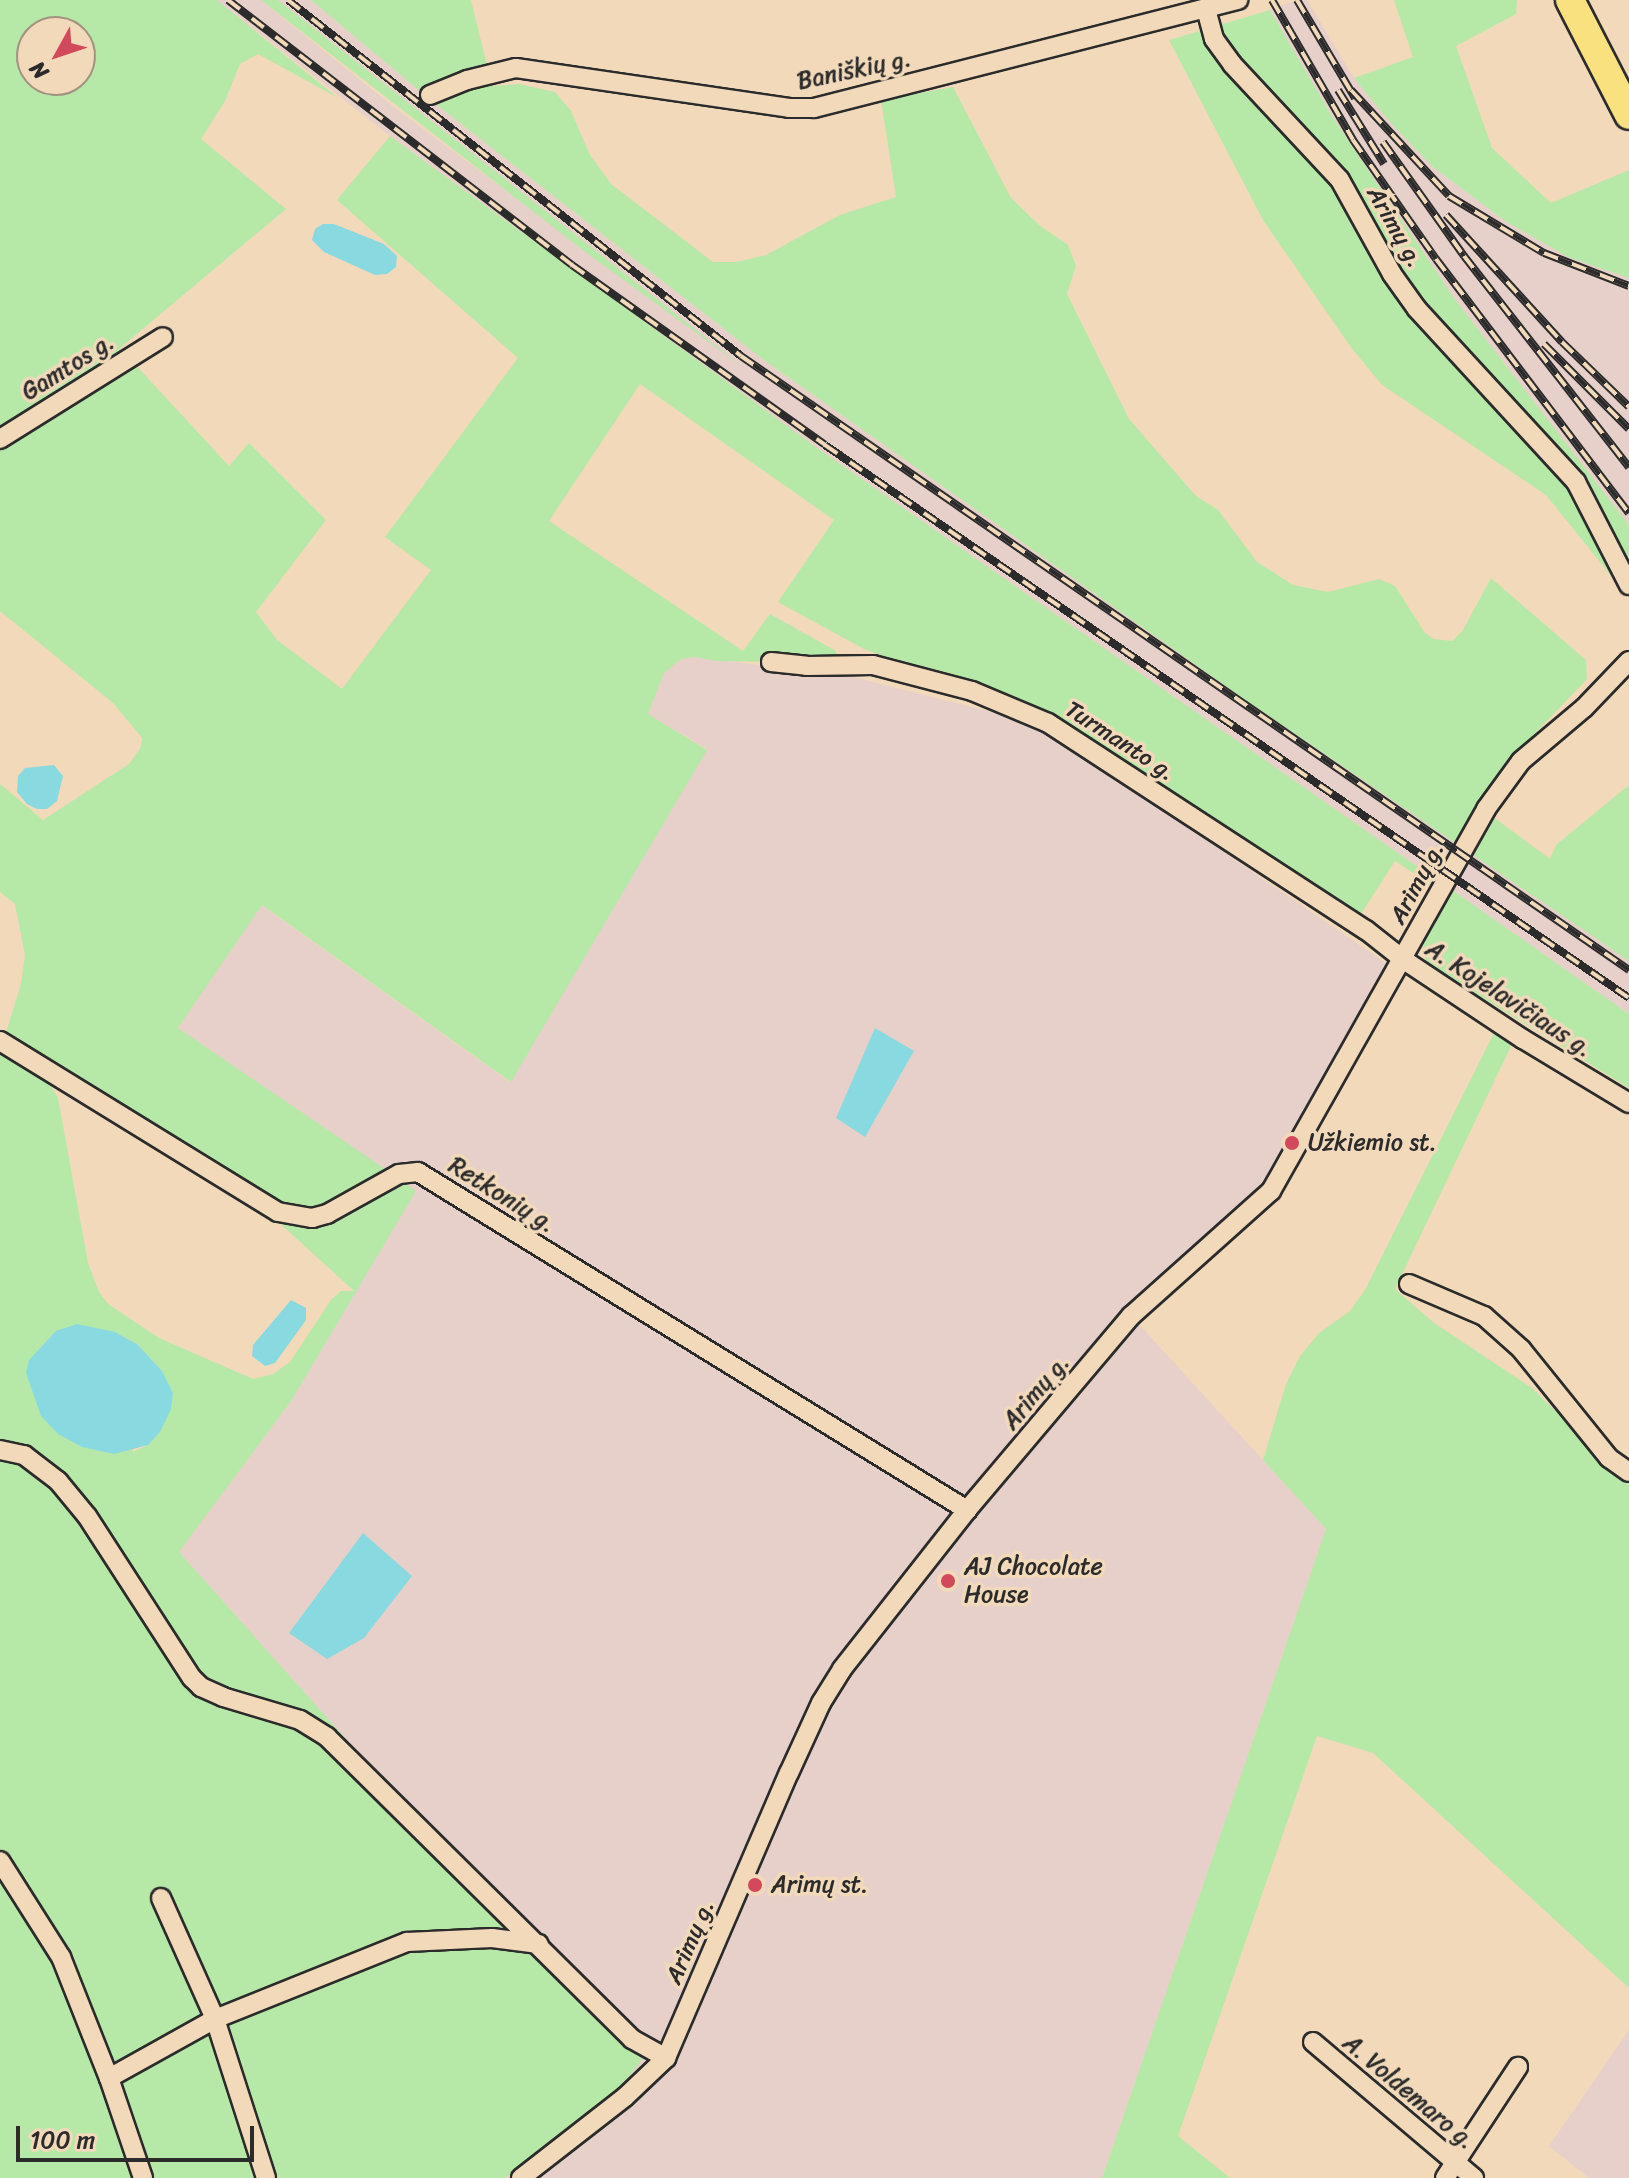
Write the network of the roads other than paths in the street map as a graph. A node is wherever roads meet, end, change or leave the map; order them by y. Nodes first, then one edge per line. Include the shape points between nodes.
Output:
1 (1238, 0) edge
2 (1570, 0) edge
3 (1206, 9) junction
4 (430, 95) dead end
5 (1629, 115) edge
6 (163, 337) dead end
7 (0, 439) edge
8 (1629, 585) edge
9 (1629, 661) edge
10 (771, 662) dead end
11 (1404, 960) junction
12 (0, 1041) edge
13 (1629, 1103) edge
14 (1409, 1284) dead end
15 (0, 1450) edge
16 (1629, 1472) edge
17 (967, 1510) junction
18 (0, 1861) edge
19 (161, 1898) dead end
20 (539, 1944) junction
21 (215, 2019) junction
22 (1313, 2042) dead end
23 (666, 2058) junction
24 (1518, 2067) dead end
25 (109, 2078) junction
26 (1451, 2170) edge
27 (143, 2178) edge
28 (266, 2178) edge
29 (521, 2178) edge
30 (1474, 2178) edge

1 - 3 street, Baniškių g.
2 - 5 main road
3 - 4 street, Baniškių g. via 814,108 516,68
3 - 8 street, Arimų g. via 1214,39 1232,64 1340,180 1417,309 1576,482
6 - 7 street, Gamtos g.
9 - 11 street, Arimų g. via 1521,761 1452,865
10 - 11 street, Turmanto g. via 873,665 972,691 1048,723
11 - 13 street, A. Kojelavičiaus g.
11 - 17 street, Arimų g. via 1271,1191 1131,1316
12 - 17 street, Retkonių g. via 278,1212 312,1218 327,1214 399,1174 418,1172
14 - 16 street via 1484,1316 1521,1349 1609,1458
15 - 20 street via 39,1465 87,1516 201,1687 300,1720 327,1737
17 - 23 street, Arimų g. via 869,1632 821,1703
18 - 25 street via 61,1957
19 - 21 street
20 - 21 street via 492,1938 407,1942
20 - 23 street via 632,2039
21 - 25 street
21 - 28 street
22 - 26 street, A. Voldemaro g.
23 - 29 street, Arimų g.
24 - 26 street
25 - 27 street
26 - 30 street, A. Voldemaro g.

